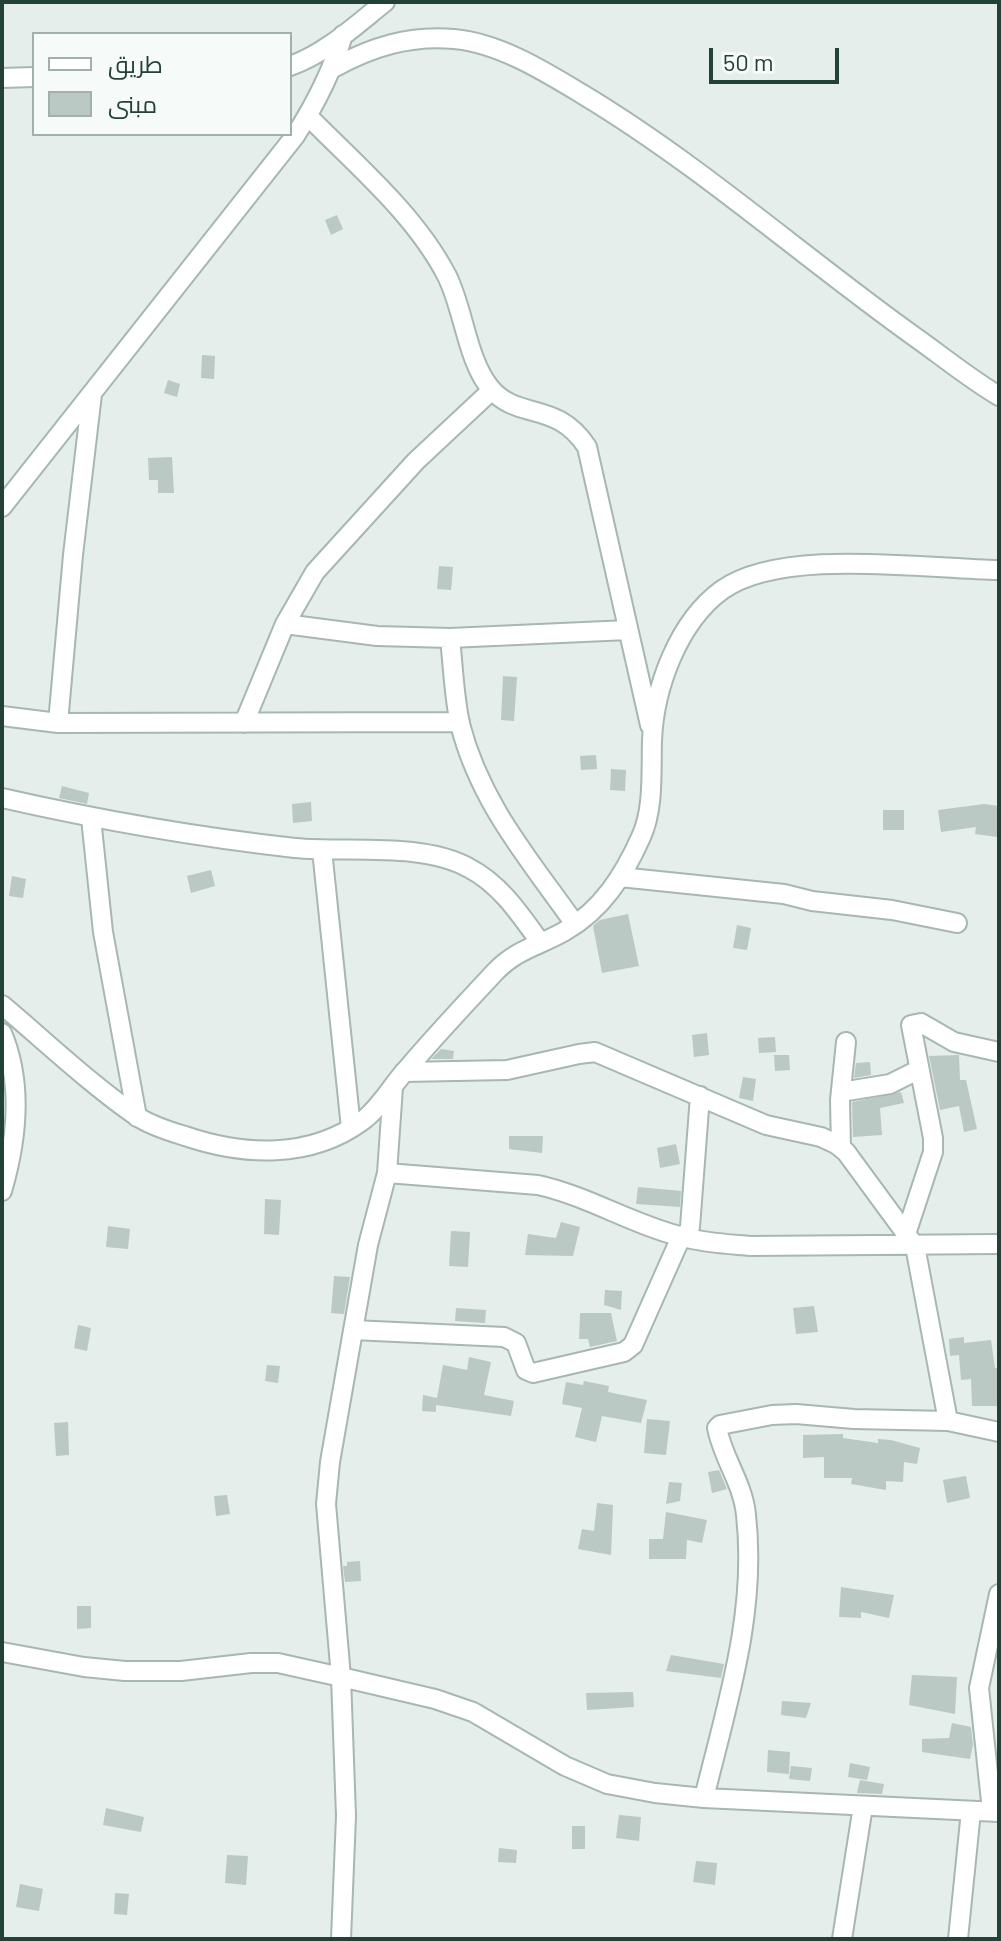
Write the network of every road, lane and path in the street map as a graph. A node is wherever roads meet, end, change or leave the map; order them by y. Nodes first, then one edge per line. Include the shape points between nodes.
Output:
1 (385, 2) edge
2 (343, 35) junction
3 (292, 65) edge
4 (333, 68) junction
5 (32, 77) edge
6 (2, 78) edge
7 (308, 116) junction
8 (492, 390) junction
9 (92, 394) junction
10 (999, 396) edge
11 (2, 507) edge
12 (999, 570) edge
13 (285, 624) junction
14 (628, 630) junction
15 (450, 638) junction
16 (2, 716) edge
17 (460, 722) junction
18 (58, 723) junction
19 (244, 723) junction
20 (652, 735) junction
21 (2, 798) edge
22 (91, 818) junction
23 (322, 850) junction
24 (620, 877) junction
25 (957, 923) dead end
26 (575, 924) junction
27 (540, 942) junction
28 (2, 1005) edge
29 (2, 1033) edge
30 (846, 1042) dead end
31 (999, 1052) edge
32 (918, 1070) junction
33 (398, 1080) junction
34 (841, 1092) junction
35 (700, 1096) junction
36 (137, 1117) junction
37 (351, 1128) junction
38 (841, 1148) junction
39 (387, 1173) junction
40 (2, 1191) edge
41 (681, 1237) junction
42 (910, 1240) junction
43 (999, 1244) edge
44 (353, 1330) junction
45 (948, 1421) junction
46 (999, 1432) edge
47 (999, 1594) edge
48 (2, 1652) edge
49 (341, 1677) junction
50 (704, 1798) junction
51 (863, 1806) junction
52 (971, 1811) junction
53 (996, 1812) edge
54 (341, 1939) edge
55 (842, 1939) edge
56 (958, 1939) edge

1 - 2 street
2 - 3 street
2 - 4 street
4 - 7 street
4 - 10 street via 388,43 457,39 499,51 552,76 632,126
5 - 6 street
7 - 8 street via 422,235 447,278 479,369
7 - 9 street
8 - 13 street via 363,517 315,572
8 - 14 street via 508,402 560,418 587,447
9 - 11 street
9 - 18 street
12 - 20 street via 824,564 745,576 701,610 681,640 657,700
13 - 15 street via 377,636
13 - 19 street
14 - 15 street
14 - 20 street
15 - 17 street
16 - 18 street
17 - 19 street
17 - 26 street via 496,814
18 - 19 street
20 - 24 street via 644,831
21 - 22 street
22 - 23 street
22 - 36 street via 103,932
23 - 27 street via 407,853 468,867 515,906
23 - 37 street
24 - 25 street via 784,894
24 - 26 street
26 - 27 street
27 - 33 street via 508,958
28 - 36 street
29 - 40 street via 15,1094 15,1137
30 - 34 street
31 - 32 street via 965,1046 914,1023
32 - 34 street via 890,1084
32 - 42 street via 933,1152
33 - 35 street via 507,1070 595,1052
33 - 37 street via 365,1120
33 - 39 street
34 - 38 street
35 - 38 street via 766,1125 821,1137
35 - 41 street via 690,1227
36 - 37 street via 198,1141 255,1151 288,1151 326,1142
38 - 42 street
39 - 41 street via 538,1185
39 - 44 street
41 - 42 street via 750,1246
41 - 44 street via 638,1339 624,1352 533,1373 526,1370 516,1343 504,1337
42 - 43 street
42 - 45 street
44 - 49 street via 326,1504
45 - 46 street
45 - 50 street via 783,1413 717,1428 741,1487 749,1581 743,1638
47 - 53 street via 979,1688
48 - 49 street via 125,1671 278,1663
49 - 50 street via 473,1712 565,1766 607,1784
49 - 54 street via 346,1816
50 - 51 street
51 - 52 street
51 - 55 street
52 - 53 street
52 - 56 street

